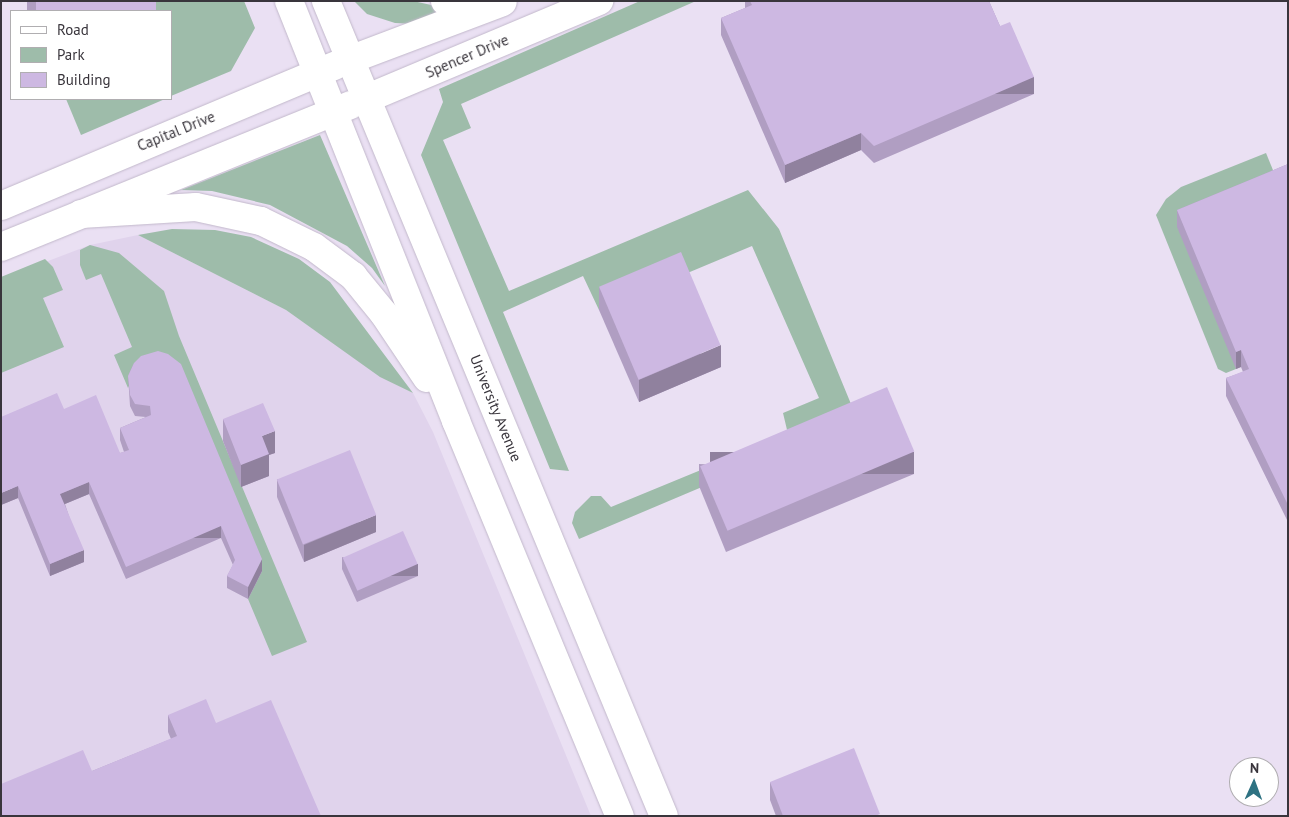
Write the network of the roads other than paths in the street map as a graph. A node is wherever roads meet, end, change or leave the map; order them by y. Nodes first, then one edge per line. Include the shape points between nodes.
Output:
1 (289, 1) edge
2 (326, 1) edge
3 (445, 1) edge
4 (493, 1) edge
5 (505, 1) edge
6 (599, 1) edge
7 (352, 59) junction
8 (319, 72) junction
9 (368, 98) junction
10 (334, 112) junction
11 (1, 206) edge
12 (81, 214) junction
13 (1, 247) edge
14 (456, 421) junction
15 (620, 816) edge
16 (664, 816) edge

1 - 8 main road
2 - 7 main road, University Avenue
3 - 4 main road
5 - 7 main road
6 - 9 main road, Spencer Drive
7 - 8 main road, Capital Drive
7 - 9 main road, University Avenue
8 - 10 main road
8 - 11 main road, Capital Drive
9 - 10 main road, Spencer Drive
9 - 16 main road, University Avenue
10 - 12 main road
10 - 14 main road
12 - 13 main road
12 - 14 main road via 196,207 221,210 261,221 314,247 353,276 384,314
14 - 15 main road

